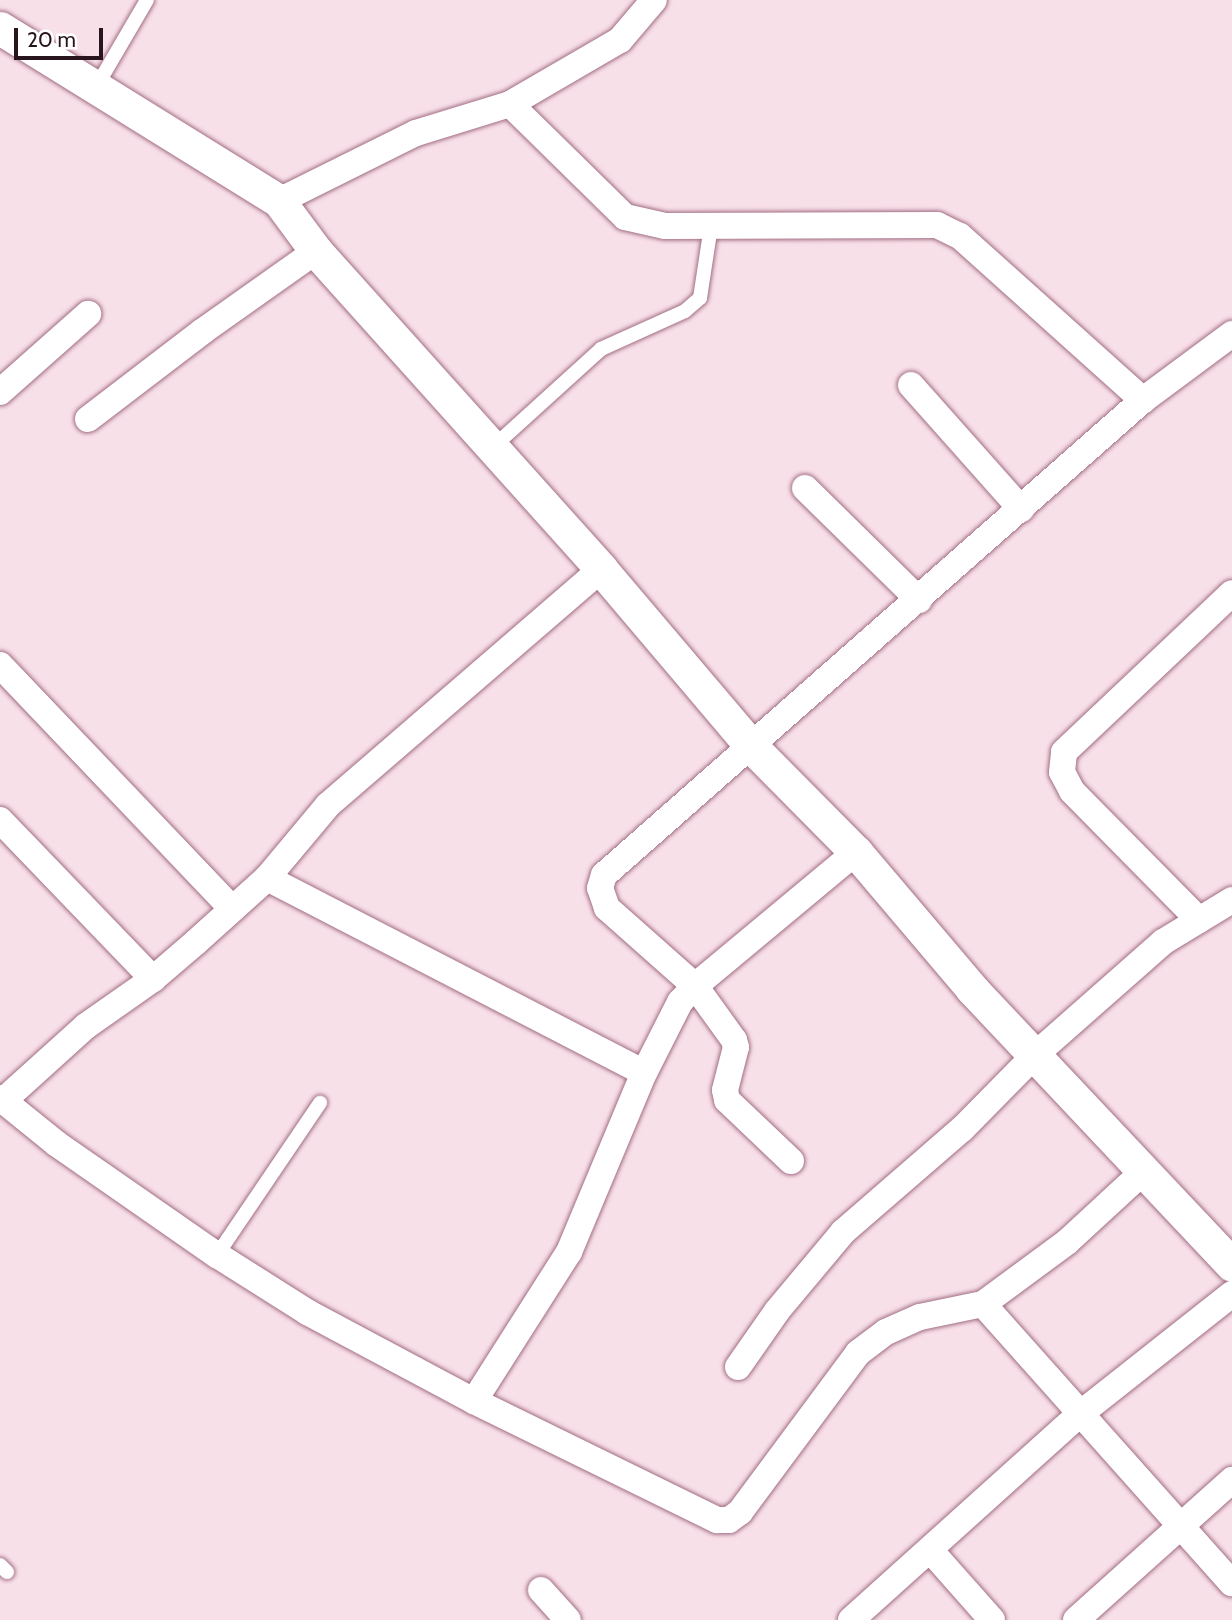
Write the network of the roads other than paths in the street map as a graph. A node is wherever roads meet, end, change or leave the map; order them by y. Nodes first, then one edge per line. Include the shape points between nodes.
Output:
1 (146, 0) edge
2 (654, 0) edge
3 (0, 28) edge
4 (95, 89) junction
5 (510, 104) junction
6 (279, 201) junction
7 (711, 226) junction
8 (316, 251) junction
9 (88, 314) dead end
10 (1232, 334) edge
11 (911, 385) dead end
12 (0, 392) edge
13 (1143, 400) junction
14 (88, 419) dead end
15 (493, 447) junction
16 (805, 488) dead end
17 (1021, 509) junction
18 (601, 569) junction
19 (1232, 593) edge
20 (919, 600) junction
21 (0, 665) edge
22 (750, 746) junction
23 (0, 820) edge
24 (856, 852) junction
25 (267, 878) junction
26 (1232, 900) edge
27 (232, 909) junction
28 (1199, 919) junction
29 (153, 979) junction
30 (695, 986) junction
31 (1035, 1055) junction
32 (644, 1073) junction
33 (1, 1099) edge
34 (320, 1103) dead end
35 (790, 1161) dead end
36 (1144, 1171) junction
37 (217, 1255) junction
38 (1232, 1265) edge
39 (1232, 1294) edge
40 (983, 1304) junction
41 (738, 1367) dead end
42 (474, 1401) junction
43 (1080, 1414) junction
44 (1232, 1480) edge
45 (1182, 1524) junction
46 (931, 1551) junction
47 (1232, 1583) edge
48 (541, 1590) dead end
49 (568, 1620) edge
50 (851, 1620) edge
51 (992, 1620) edge
52 (1076, 1620) edge

1 - 4 lane
2 - 5 street via 620,40
3 - 4 street
4 - 6 street
5 - 6 street via 416,133
5 - 7 street via 625,217 665,226
6 - 8 street
7 - 13 street via 937,225 960,236
7 - 15 lane via 700,298 685,311 601,349
8 - 14 street
8 - 15 street
9 - 12 street
10 - 13 street
11 - 17 street
13 - 17 street
15 - 18 street
16 - 20 street
17 - 20 street
18 - 22 street
18 - 25 street via 328,805
19 - 28 street via 1064,752 1062,772 1072,791
20 - 22 street
21 - 27 street
22 - 24 street
22 - 30 street via 604,875 600,888 607,908
23 - 29 street
24 - 30 street
24 - 31 street via 972,989
25 - 27 street
25 - 32 street
26 - 28 street
27 - 29 street
28 - 31 street via 1163,942
29 - 33 street via 86,1026
30 - 32 street via 680,1002
30 - 35 street via 736,1047 725,1090 727,1100
31 - 36 street
31 - 41 street via 962,1129 843,1232 777,1311
32 - 42 street via 569,1252
33 - 37 street via 57,1144
34 - 37 lane
36 - 38 street
36 - 40 street via 1066,1242
37 - 42 street via 307,1312
39 - 43 street
40 - 42 street via 920,1317 886,1332 858,1353 740,1512 729,1520 705,1515
40 - 43 street
43 - 45 street
43 - 46 street
44 - 45 street
45 - 47 street
45 - 52 street
46 - 50 street
46 - 51 street
48 - 49 street

